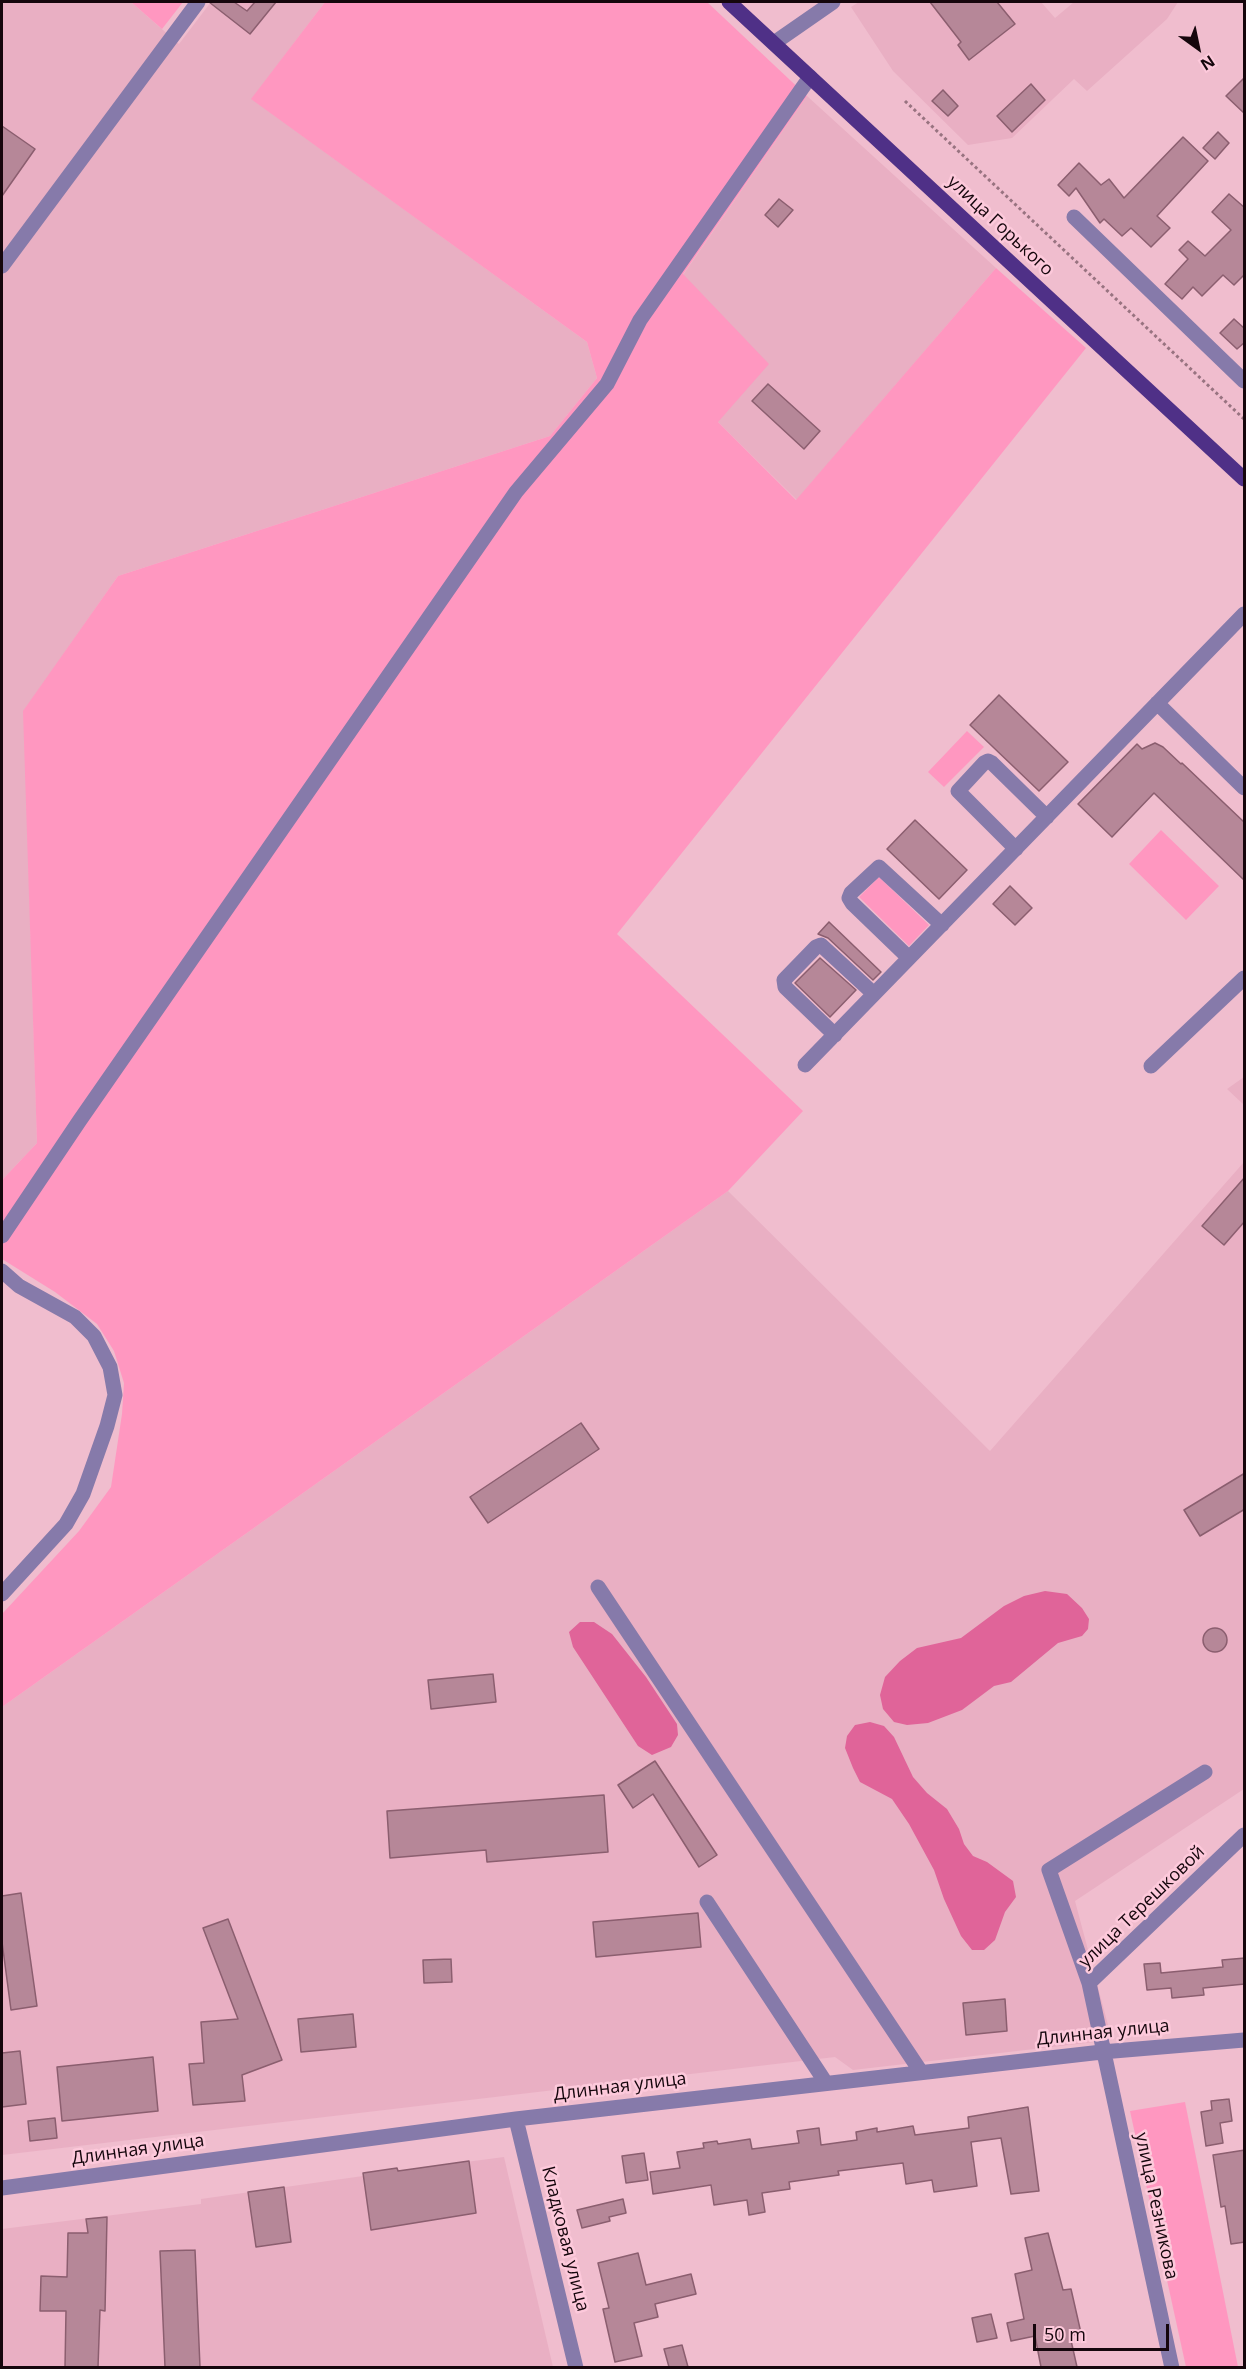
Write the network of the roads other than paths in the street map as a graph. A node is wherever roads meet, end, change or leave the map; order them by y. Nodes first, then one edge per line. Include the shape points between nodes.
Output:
1 (198, 2) edge
2 (729, 2) edge
3 (833, 2) edge
4 (774, 43) junction
5 (810, 77) junction
6 (1074, 217) dead end
7 (2, 266) edge
8 (1245, 381) edge
9 (1245, 479) edge
10 (1245, 614) edge
11 (1158, 703) junction
12 (1245, 788) edge
13 (1047, 817) junction
14 (1016, 849) junction
15 (942, 925) junction
16 (909, 958) junction
17 (1245, 978) edge
18 (874, 994) junction
19 (835, 1035) junction
20 (805, 1065) dead end
21 (1151, 1066) dead end
22 (2, 1236) edge
23 (2, 1271) edge
24 (598, 1587) dead end
25 (2, 1594) edge
26 (1205, 1772) dead end
27 (1245, 1835) edge
28 (707, 1902) dead end
29 (1089, 1983) junction
30 (1245, 2040) edge
31 (1102, 2052) junction
32 (921, 2073) junction
33 (826, 2084) junction
34 (516, 2119) junction
35 (2, 2188) edge
36 (576, 2367) edge
37 (1172, 2367) edge

1 - 7 street
2 - 4 main road, улица Горького
3 - 4 street
4 - 5 main road, улица Горького
5 - 9 main road, улица Горького
5 - 22 street via 640,320 607,384 516,492
6 - 8 street
10 - 11 street
11 - 12 street
11 - 13 street
13 - 14 street
13 - 14 street via 992,763 984,763 958,791
14 - 15 street
15 - 16 street
15 - 16 street via 883,868 874,869 849,898
16 - 18 street
17 - 21 street
18 - 19 street
18 - 19 street via 821,945 784,980 785,987
19 - 20 street
23 - 25 street via 18,1286 75,1317 94,1336 110,1367 116,1395 83,1494 66,1524
24 - 32 street
26 - 29 street via 1050,1870
27 - 29 street, улица Терешковой
28 - 33 street
29 - 31 street, улица Терешковой
30 - 31 street, Длинная улица
31 - 32 street, Длинная улица
31 - 37 street, улица Резникова
32 - 33 street, Длинная улица
33 - 34 street, Длинная улица
34 - 35 street, Длинная улица
34 - 36 street, Кладковая улица

